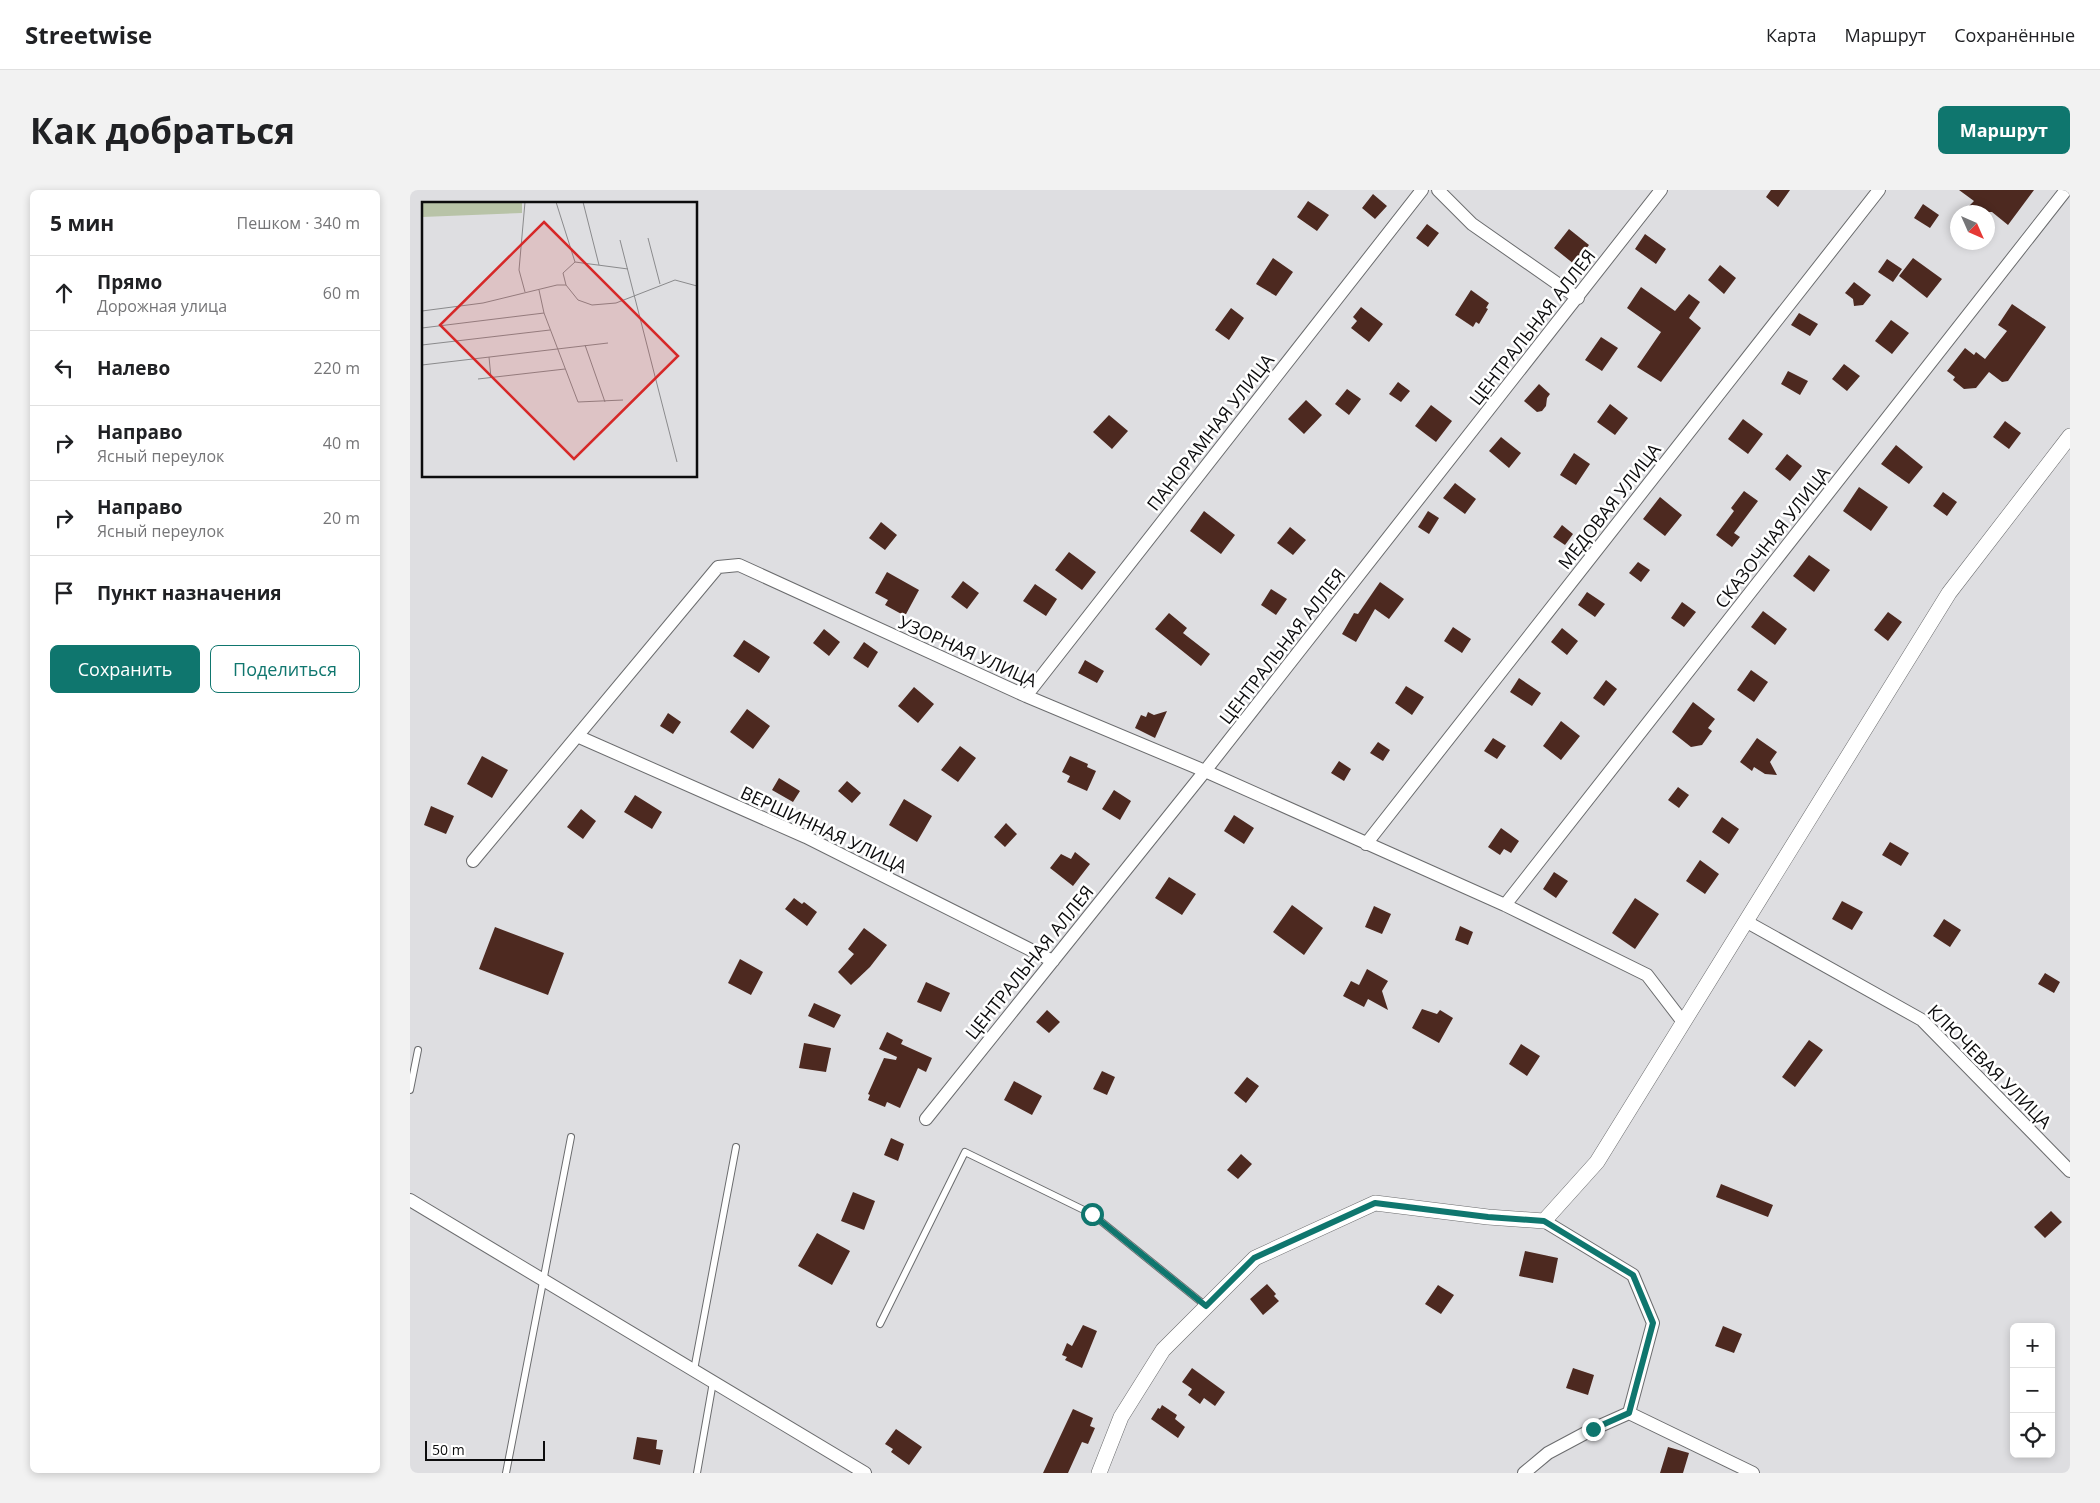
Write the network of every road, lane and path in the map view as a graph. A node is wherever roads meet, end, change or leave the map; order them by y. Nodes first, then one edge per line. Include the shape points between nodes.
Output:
1 (1422, 190) edge
2 (1438, 190) edge
3 (1661, 190) edge
4 (1879, 190) edge
5 (2066, 190) edge
6 (1578, 298) junction
7 (2070, 436) edge
8 (1026, 696) junction
9 (577, 736) junction
10 (1205, 771) junction
11 (1366, 844) junction
12 (473, 861) dead end
13 (1505, 906) junction
14 (1747, 922) junction
15 (1053, 961) junction
16 (1683, 1022) junction
17 (418, 1050) dead end
18 (410, 1090) edge
19 (926, 1119) dead end
20 (571, 1137) dead end
21 (736, 1147) dead end
22 (2070, 1171) edge
23 (410, 1200) edge
24 (1544, 1221) junction
25 (543, 1280) junction
26 (1206, 1306) junction
27 (880, 1324) dead end
28 (694, 1370) junction
29 (713, 1382) junction
30 (1629, 1413) junction
31 (506, 1473) edge
32 (697, 1473) edge
33 (865, 1473) edge
34 (1099, 1473) edge
35 (1524, 1473) edge
36 (1753, 1473) edge

1 - 8 street, ПАНОРАМНАЯ УЛИЦА
2 - 6 street via 1472,224
3 - 6 street, ЦЕНТРАЛЬНАЯ АЛЛЕЯ
4 - 11 street, МЕДОВАЯ УЛИЦА
5 - 13 street, СКАЗОЧНАЯ УЛИЦА
6 - 10 street, ЦЕНТРАЛЬНАЯ АЛЛЕЯ
7 - 14 street via 1949,593
8 - 9 street, УЗОРНАЯ УЛИЦА via 739,565 718,566
8 - 10 street, УЗОРНАЯ УЛИЦА
9 - 12 street
9 - 15 street, ВЕРШИННАЯ УЛИЦА via 806,838
10 - 11 street, УЗОРНАЯ УЛИЦА
10 - 15 street, ЦЕНТРАЛЬНАЯ АЛЛЕЯ
11 - 13 street, УЗОРНАЯ УЛИЦА
13 - 16 street, УЗОРНАЯ УЛИЦА via 1647,975
14 - 16 street
14 - 22 street, КЛЮЧЕВАЯ УЛИЦА via 1922,1020
15 - 19 street, ЦЕНТРАЛЬНАЯ АЛЛЕЯ
16 - 24 street via 1597,1162
17 - 18 lane
20 - 25 lane
21 - 28 lane
23 - 25 street
24 - 26 street via 1375,1203 1254,1258
24 - 30 street via 1633,1275 1653,1323
25 - 28 street
25 - 31 lane
26 - 27 lane via 1092,1214 964,1152
26 - 34 street via 1163,1350 1121,1417
28 - 29 street
29 - 32 lane
29 - 33 street
30 - 35 street via 1548,1453
30 - 36 street

